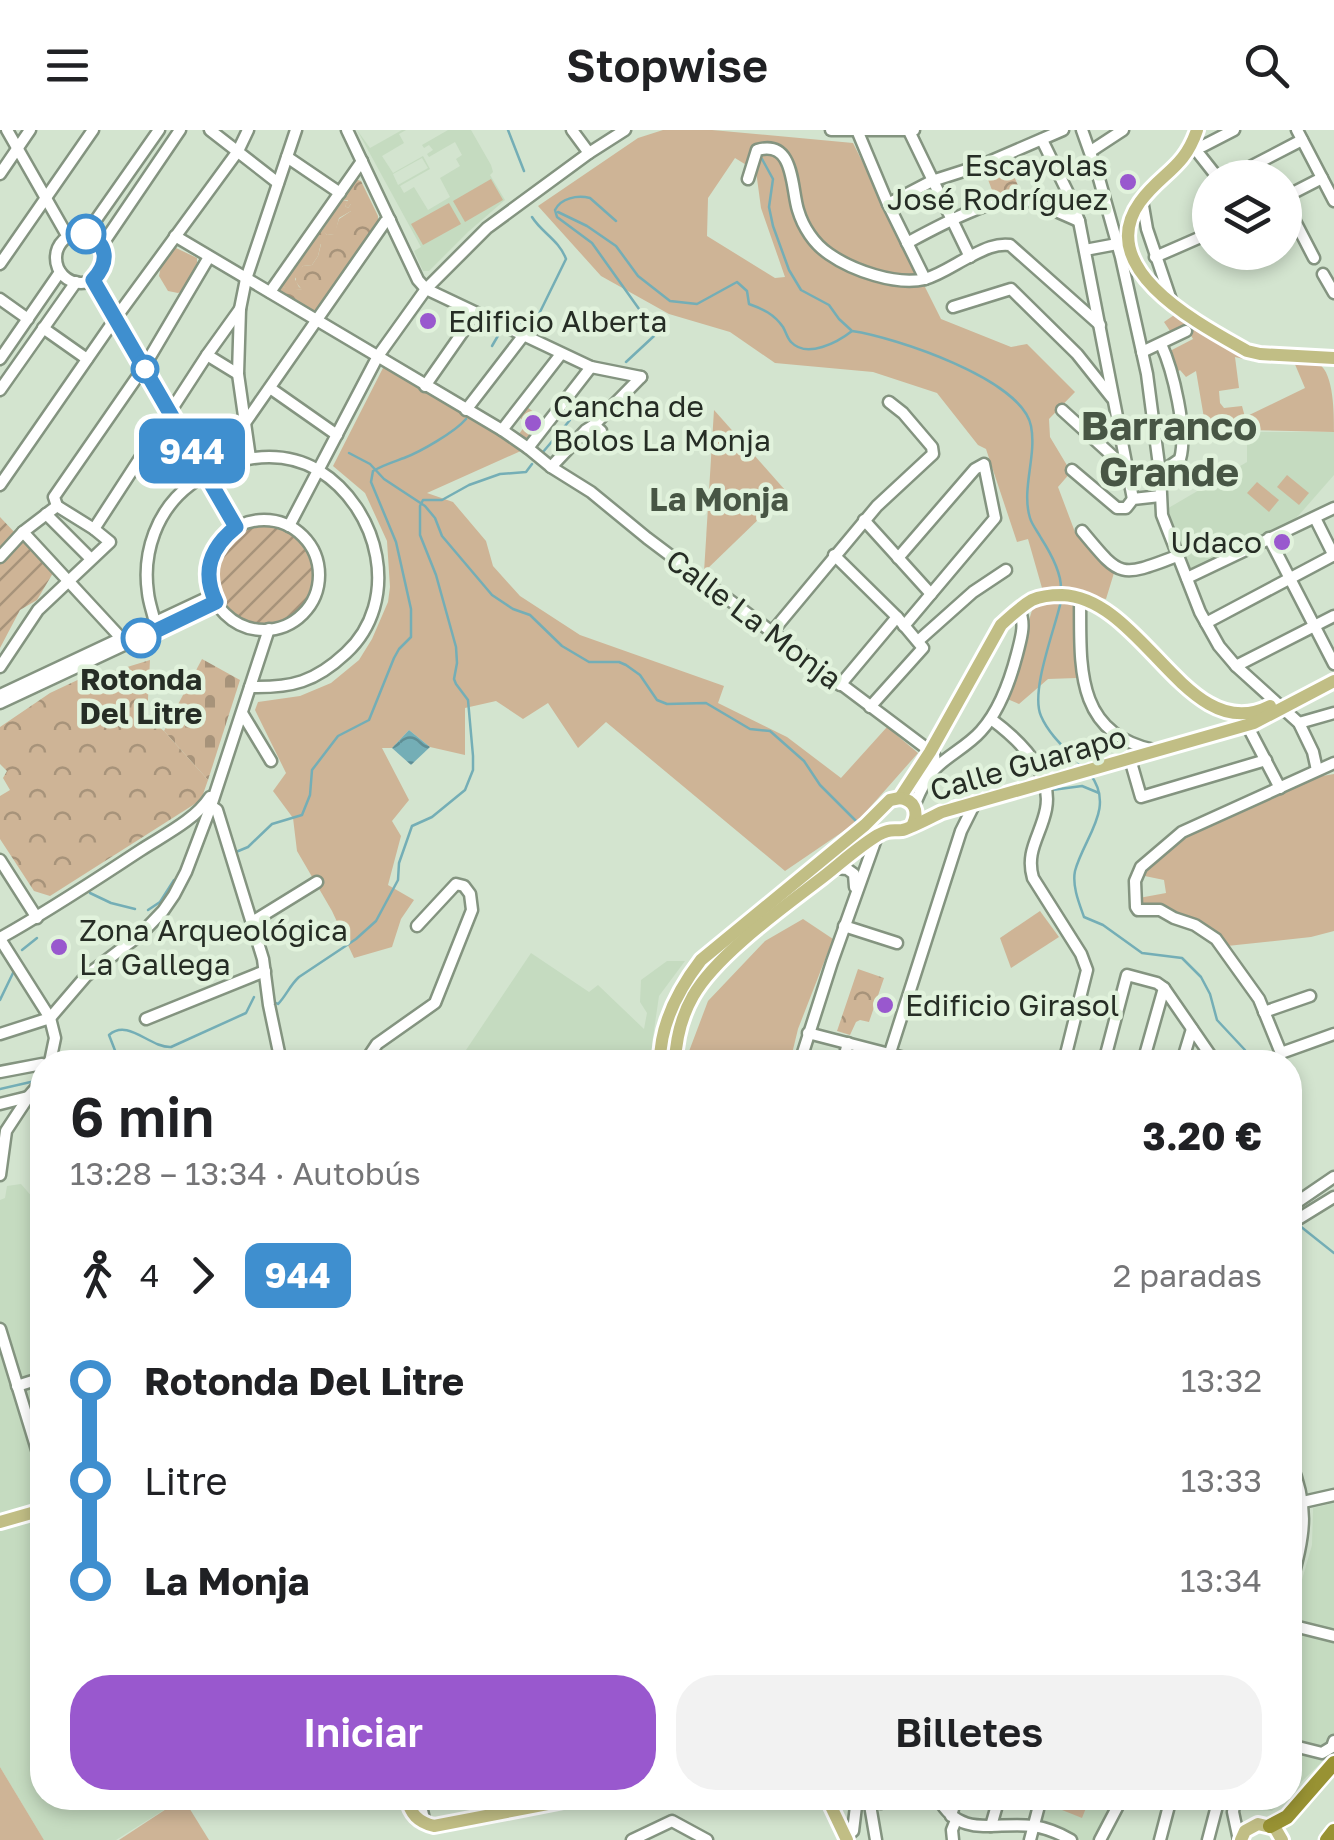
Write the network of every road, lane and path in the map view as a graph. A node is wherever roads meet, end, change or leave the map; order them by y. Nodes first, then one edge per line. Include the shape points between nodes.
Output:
1 (6, 130) edge
2 (30, 130) edge
3 (92, 130) edge
4 (159, 130) edge
5 (180, 130) edge
6 (210, 130) edge
7 (248, 130) edge
8 (296, 130) edge
9 (347, 130) edge
10 (572, 130) edge
11 (625, 130) edge
12 (832, 130) edge
13 (857, 130) edge
14 (912, 130) edge
15 (1063, 130) edge
16 (1082, 130) edge
17 (1123, 130) edge
18 (1196, 130) edge
19 (1234, 130) edge
20 (1299, 135) edge
21 (0, 138) edge
22 (1042, 140) junction
23 (1192, 145) junction
24 (17, 148) junction
25 (238, 152) junction
26 (589, 152) junction
27 (1090, 152) junction
28 (286, 157) junction
29 (1204, 160) edge
30 (1258, 160) edge
31 (362, 162) junction
32 (0, 174) edge
33 (1322, 178) junction
34 (748, 179) dead end
35 (932, 181) junction
36 (278, 183) junction
37 (1302, 190) edge
38 (340, 193) junction
39 (46, 198) junction
40 (1334, 201) edge
41 (888, 204) junction
42 (1138, 205) junction
43 (1110, 216) junction
44 (390, 220) junction
45 (951, 220) junction
46 (1079, 221) junction
47 (1130, 228) junction
48 (1147, 229) junction
49 (86, 234) junction
50 (1302, 234) edge
51 (68, 236) junction
52 (174, 236) junction
53 (1192, 241) edge
54 (906, 243) junction
55 (102, 244) junction
56 (1117, 244) junction
57 (1086, 250) junction
58 (1156, 256) junction
59 (970, 257) junction
60 (209, 258) junction
61 (1314, 258) dead end
62 (0, 264) edge
63 (60, 272) junction
64 (1323, 274) dead end
65 (246, 278) junction
66 (1143, 278) junction
67 (924, 279) junction
68 (93, 280) junction
69 (76, 282) junction
70 (1128, 286) junction
71 (426, 289) junction
72 (270, 292) junction
73 (1334, 294) edge
74 (0, 300) edge
75 (1172, 304) junction
76 (953, 307) dead end
77 (240, 309) junction
78 (476, 314) junction
79 (28, 318) junction
80 (115, 319) junction
81 (318, 320) junction
82 (1100, 325) junction
83 (43, 328) junction
84 (1186, 331) dead end
85 (524, 336) junction
86 (1162, 344) junction
87 (1142, 352) junction
88 (561, 354) junction
89 (207, 355) junction
90 (378, 356) junction
91 (1334, 358) edge
92 (0, 359) edge
93 (87, 359) junction
94 (144, 367) junction
95 (590, 367) junction
96 (238, 374) junction
97 (425, 386) junction
98 (270, 388) junction
99 (0, 390) edge
100 (1114, 400) junction
101 (890, 402) dead end
102 (466, 410) junction
103 (1062, 410) dead end
104 (171, 414) junction
105 (244, 424) junction
106 (502, 430) junction
107 (337, 435) junction
108 (528, 448) junction
109 (250, 458) junction
110 (551, 467) junction
111 (5, 468) edge
112 (318, 470) junction
113 (1072, 470) dead end
114 (1128, 470) junction
115 (206, 473) junction
116 (1160, 473) junction
117 (0, 485) edge
118 (1160, 496) junction
119 (1133, 498) junction
120 (57, 506) junction
121 (1334, 508) edge
122 (46, 514) junction
123 (1315, 518) junction
124 (864, 520) junction
125 (289, 526) junction
126 (236, 527) junction
127 (94, 528) junction
128 (1082, 531) dead end
129 (23, 532) junction
130 (1269, 538) junction
131 (1334, 555) edge
132 (1177, 556) junction
133 (0, 558) edge
134 (898, 558) junction
135 (91, 559) junction
136 (831, 559) junction
137 (1006, 570) dead end
138 (1187, 578) junction
139 (1290, 579) junction
140 (67, 580) junction
141 (931, 594) junction
142 (1077, 597) junction
143 (214, 598) junction
144 (1018, 608) junction
145 (1334, 616) edge
146 (155, 622) junction
147 (900, 622) junction
148 (1206, 623) junction
149 (1315, 625) junction
150 (269, 629) junction
151 (772, 632) junction
152 (121, 638) junction
153 (921, 644) junction
154 (1, 663) edge
155 (1334, 664) edge
156 (1236, 666) junction
157 (1334, 672) edge
158 (1334, 681) edge
159 (840, 685) junction
160 (250, 687) junction
161 (0, 695) edge
162 (0, 703) edge
163 (1279, 706) junction
164 (870, 707) junction
165 (242, 713) junction
166 (1334, 713) edge
167 (991, 719) junction
168 (1299, 723) junction
169 (1247, 725) junction
170 (1158, 751) junction
171 (930, 752) junction
172 (1130, 759) junction
173 (1266, 760) junction
174 (270, 761) dead end
175 (1334, 763) edge
176 (933, 770) junction
177 (1318, 770) junction
178 (1044, 783) junction
179 (218, 786) junction
180 (1280, 788) junction
181 (900, 798) junction
182 (975, 804) junction
183 (914, 806) junction
184 (884, 808) junction
185 (210, 810) junction
186 (942, 812) junction
187 (913, 824) junction
188 (179, 825) junction
189 (893, 828) junction
190 (961, 832) junction
191 (878, 835) junction
192 (199, 838) junction
193 (0, 860) edge
194 (835, 868) junction
195 (317, 882) dead end
196 (856, 891) junction
197 (37, 918) junction
198 (252, 922) junction
199 (417, 926) dead end
200 (844, 926) junction
201 (0, 938) edge
202 (898, 944) dead end
203 (264, 972) junction
204 (1164, 988) junction
205 (1310, 996) dead end
206 (1264, 1012) junction
207 (50, 1018) junction
208 (146, 1019) dead end
209 (1192, 1028) junction
210 (808, 1033) junction
211 (0, 1034) edge
212 (1334, 1034) edge
213 (848, 1043) junction
214 (52, 1050) edge
215 (278, 1050) edge
216 (372, 1050) edge
217 (661, 1050) edge
218 (677, 1050) edge
219 (803, 1050) edge
220 (846, 1050) edge
221 (867, 1050) edge
222 (891, 1050) edge
223 (1067, 1050) edge
224 (1107, 1050) edge
225 (1146, 1050) edge
226 (1186, 1050) edge
227 (1207, 1050) edge
228 (1281, 1050) edge
229 (1290, 1050) edge
230 (30, 1066) edge
231 (0, 1072) edge
232 (29, 1096) joint
233 (0, 1104) edge
234 (3, 1133) edge
235 (0, 1176) edge
236 (1334, 1177) edge
237 (1334, 1197) edge
238 (1302, 1198) edge
239 (1302, 1217) edge
240 (0, 1329) edge
241 (30, 1382) edge
242 (18, 1386) junction
243 (30, 1426) edge
244 (1334, 1495) edge
245 (1302, 1499) edge
246 (1303, 1502) junction
247 (30, 1513) edge
248 (0, 1522) edge
249 (1302, 1543) edge
250 (1302, 1628) edge
251 (1334, 1636) edge
252 (1334, 1742) edge
253 (1302, 1748) edge
254 (1334, 1763) edge
255 (1302, 1800) edge
256 (412, 1810) edge
257 (422, 1810) edge
258 (519, 1810) edge
259 (833, 1810) edge
260 (856, 1810) edge
261 (877, 1810) edge
262 (948, 1810) edge
263 (955, 1810) edge
264 (996, 1810) edge
265 (1038, 1810) edge
266 (1116, 1810) edge
267 (1168, 1810) edge
268 (1216, 1810) edge
269 (1293, 1810) edge
270 (1233, 1812) joint
271 (954, 1818) junction
272 (425, 1824) junction
273 (1262, 1825) junction
274 (977, 1826) junction
275 (992, 1826) junction
276 (1035, 1826) junction
277 (1334, 1830) edge
278 (847, 1839) edge
279 (1067, 1839) edge
280 (1101, 1839) edge
281 (632, 1840) edge
282 (707, 1840) edge
283 (876, 1840) edge
284 (953, 1840) edge
285 (978, 1840) edge
286 (1030, 1840) edge
287 (1160, 1840) edge
288 (1208, 1840) edge
289 (1240, 1840) edge
290 (1282, 1840) edge
291 (1327, 1840) edge

1 - 24 street
2 - 24 street
3 - 39 street
4 - 49 street
5 - 55 street
6 - 25 street
7 - 25 street
8 - 28 street
9 - 31 street
10 - 26 street
11 - 26 street
12 - 13 street
13 - 14 street
13 - 41 street
14 - 35 street
15 - 22 street
16 - 27 street
17 - 27 street
18 - 23 main road
19 - 23 street
20 - 30 street
20 - 33 street
21 - 24 street
22 - 35 street
22 - 46 street
23 - 29 street
23 - 42 main road
24 - 32 street
24 - 39 street
25 - 36 street
25 - 52 street
26 - 71 street via 486,228
27 - 43 street
28 - 36 street
28 - 38 street
31 - 38 street
31 - 44 street
33 - 37 street
33 - 40 street
34 - 67 street via 757,150 779,152 790,170 798,212 825,252 872,274
35 - 41 street
35 - 45 street
36 - 65 street
38 - 72 street
39 - 51 street
39 - 62 street
41 - 54 street
42 - 43 street
42 - 47 main road
42 - 48 street
43 - 56 street
44 - 71 street
44 - 81 street
45 - 46 street via 1017,199
45 - 54 street
45 - 59 street
46 - 57 street
47 - 48 street
47 - 66 main road
48 - 58 street
49 - 51 street
49 - 55 street
50 - 61 street
51 - 63 street via 56,255
52 - 60 street, Calle La Monja
52 - 80 street
53 - 58 street
54 - 67 street
55 - 68 street via 105,262
56 - 57 street
56 - 70 street
57 - 82 street
58 - 75 street
59 - 67 street
59 - 82 street via 1010,245
60 - 65 street, Calle La Monja
60 - 94 street
63 - 69 street
63 - 79 street
64 - 73 street
65 - 72 street, Calle La Monja
65 - 77 street
66 - 70 street
66 - 75 main road
68 - 69 street
68 - 80 street
69 - 83 street
70 - 87 street
71 - 78 street
71 - 90 street
72 - 81 street, Calle La Monja
74 - 79 street
75 - 91 main road via 1247,352
76 - 100 street via 1011,290 1078,354
77 - 89 street
77 - 96 street
78 - 85 street
78 - 97 street
79 - 92 street
80 - 93 street
80 - 94 street
81 - 90 street, Calle La Monja
81 - 98 street
82 - 100 street
83 - 93 street
83 - 99 street
84 - 86 street
85 - 88 street
85 - 102 street
86 - 87 street
86 - 116 street via 1183,449
87 - 116 street
88 - 95 street
88 - 106 street
89 - 96 street
89 - 104 street
90 - 97 street, Calle La Monja
90 - 107 street
93 - 111 street
94 - 104 street
94 - 120 street via 54,497
95 - 108 street
95 - 110 street via 640,377 597,428 586,430
96 - 105 street
97 - 102 street, Calle La Monja
98 - 105 street
98 - 107 street
100 - 114 street
101 - 124 street via 932,454
102 - 106 street, Calle La Monja
103 - 114 street
104 - 115 street
104 - 127 street
105 - 109 street
106 - 108 street, Calle La Monja
107 - 112 street
108 - 110 street, Calle La Monja
109 - 112 street
109 - 115 street
110 - 151 street, Calle La Monja
111 - 117 street
112 - 125 street
112 - 160 street via 362,514 374,543 380,584 372,618 328,670 296,684
113 - 119 street via 1113,506 1126,508
114 - 119 street
115 - 126 street
115 - 146 street via 170,502 154,529 146,564
116 - 118 street
118 - 119 street
118 - 132 street
120 - 122 street
120 - 127 street
121 - 123 street
122 - 129 street
122 - 135 street
123 - 130 street
123 - 131 street
124 - 134 street
124 - 136 street
125 - 126 street via 271,520
125 - 150 street via 314,551 318,582 300,616
126 - 143 street via 213,554
127 - 135 street via 110,542
128 - 132 street via 1119,570
129 - 133 street
129 - 140 street
130 - 138 street
130 - 139 street
131 - 139 street
132 - 138 street
134 - 141 street
134 - 141 street via 984,464 995,518
135 - 140 street
136 - 147 street
136 - 151 street
137 - 153 street via 964,598
138 - 148 street
139 - 148 street
139 - 149 street
140 - 152 street
140 - 154 street
141 - 147 street
142 - 144 main road via 1042,596
142 - 163 main road via 1120,620 1214,708 1242,714
142 - 170 street via 1086,693 1112,731
143 - 146 street
143 - 150 street via 239,624
143 - 162 street
144 - 167 street via 1024,623 1016,656
144 - 171 main road via 983,654
145 - 149 street
146 - 152 street
147 - 153 street
147 - 159 street
148 - 156 street
149 - 155 street
149 - 156 street
150 - 160 street
151 - 159 street, Calle La Monja
152 - 161 street
153 - 164 street
156 - 163 street
157 - 163 main road
158 - 163 main road
159 - 164 street, Calle La Monja
160 - 165 street
163 - 168 street
163 - 169 main road, Calle Guarapo
164 - 171 street, Calle La Monja
165 - 174 street
165 - 179 street
166 - 168 street
167 - 176 street
167 - 178 street via 1027,749
168 - 177 street
169 - 170 main road, Calle Guarapo
169 - 173 street
170 - 172 main road, Calle Guarapo
171 - 176 street
171 - 181 main road
172 - 173 street via 1140,797
172 - 178 main road, Calle Guarapo
173 - 180 street
175 - 177 street
176 - 183 street
177 - 180 street
178 - 182 main road, Calle Guarapo
178 - 223 street via 1046,808 1029,864 1087,970
179 - 185 street
179 - 188 street
180 - 206 street via 1182,832 1141,867 1135,881 1138,910 1160,910 1208,932
181 - 183 main road
181 - 184 main road
182 - 186 main road, Calle Guarapo
182 - 190 street
183 - 187 main road
184 - 189 main road
184 - 217 main road via 701,960 674,1002
185 - 188 street
185 - 192 street
185 - 198 street via 218,810
186 - 187 main road, Calle Guarapo
186 - 190 street
187 - 189 main road
188 - 192 street via 192,825
188 - 197 street
189 - 191 main road
190 - 222 street
191 - 194 main road
191 - 196 street
192 - 207 street via 163,911 86,976
193 - 197 street
194 - 196 street via 854,874
194 - 218 main road via 704,980 681,1023
195 - 198 street
196 - 200 street
197 - 201 street
198 - 203 street
199 - 216 street via 456,884 470,894 472,910 435,1003
200 - 202 street
200 - 210 street
201 - 207 street
203 - 208 street
203 - 215 street
204 - 209 street
204 - 224 street via 1126,975
204 - 225 street
205 - 206 street
206 - 228 street
207 - 211 street
207 - 214 street
209 - 226 street
209 - 227 street
210 - 213 street
210 - 219 street
212 - 229 street
213 - 220 street
213 - 221 street
230 - 231 street
232 - 233 street
232 - 234 street
234 - 235 street
236 - 238 street
237 - 239 street
240 - 242 street
241 - 242 street
242 - 243 street
244 - 246 street
245 - 246 street
246 - 249 street
247 - 248 main road
250 - 251 street
252 - 253 street via 1322,1753
254 - 255 highway
256 - 272 main road
257 - 272 street
258 - 272 main road
259 - 278 main road
260 - 278 street
261 - 283 street
262 - 271 street
263 - 271 street
264 - 275 street
265 - 276 street
266 - 280 street
267 - 287 street
268 - 288 street
269 - 273 highway
270 - 273 street
270 - 289 street
271 - 274 street
271 - 284 street
273 - 289 main road
273 - 290 main road
274 - 275 street
274 - 285 street
275 - 276 street
276 - 279 street
276 - 286 street
277 - 291 highway
281 - 282 street via 672,1821

